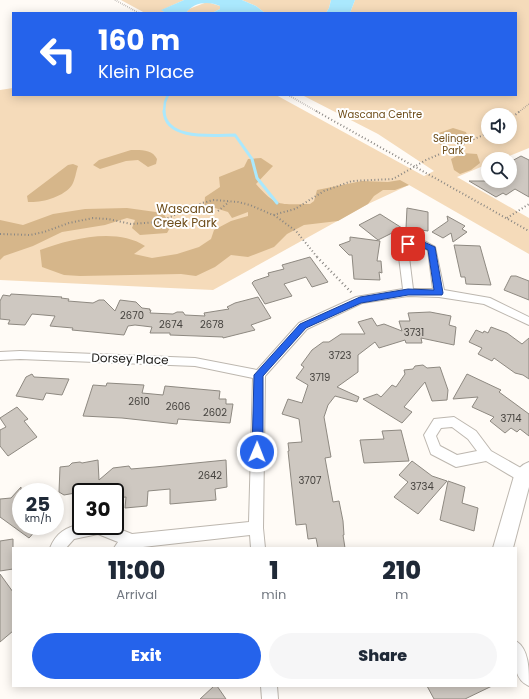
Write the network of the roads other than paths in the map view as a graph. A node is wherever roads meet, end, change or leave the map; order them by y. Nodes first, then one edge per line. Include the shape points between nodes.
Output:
1 (408, 292) junction
2 (439, 293) junction
3 (529, 321) edge
4 (0, 356) edge
5 (259, 375) junction
6 (487, 455) dead end
7 (526, 473) edge
8 (256, 528) junction
9 (127, 544) edge
10 (58, 547) edge
11 (258, 547) edge
12 (503, 547) edge
13 (517, 654) edge
14 (529, 675) edge
15 (269, 687) edge
16 (270, 699) edge

1 - 2 street
1 - 2 street via 402,249 408,244 424,244 432,249
1 - 5 street via 360,300 303,326
2 - 3 street via 486,301
4 - 5 street, Dorsey Place via 195,362
5 - 8 street
6 - 7 street
7 - 12 street
8 - 9 street
8 - 11 street
9 - 10 street via 98,528 70,533
13 - 14 street
15 - 16 street

